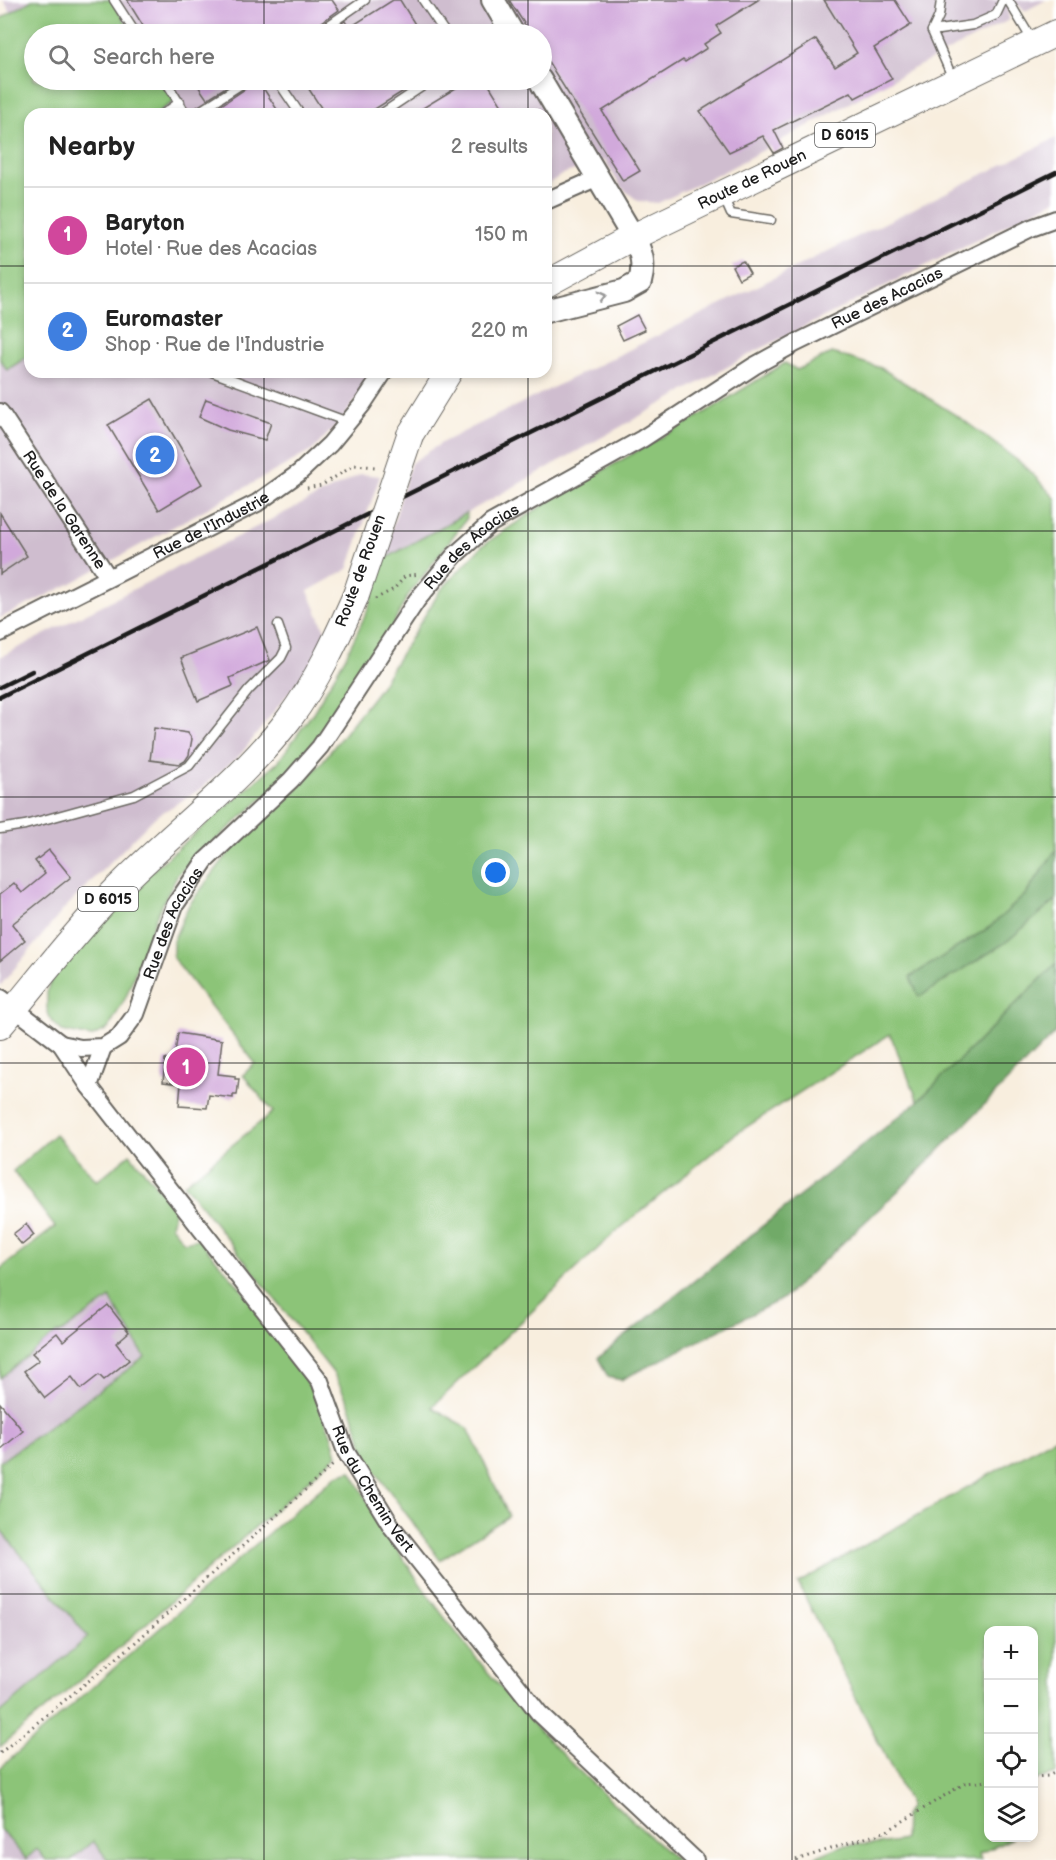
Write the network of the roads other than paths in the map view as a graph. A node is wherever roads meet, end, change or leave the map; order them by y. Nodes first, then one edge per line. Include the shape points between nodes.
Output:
1 (114, 0) edge
2 (365, 0) edge
3 (423, 0) edge
4 (493, 0) edge
5 (940, 0) edge
6 (1005, 0) edge
7 (130, 24) edge
8 (330, 24) edge
9 (439, 24) edge
10 (507, 24) edge
11 (932, 31) junction
12 (1045, 38) edge
13 (954, 82) junction
14 (172, 90) edge
15 (232, 90) edge
16 (284, 90) edge
17 (417, 90) edge
18 (546, 90) edge
19 (180, 102) junction
20 (172, 108) edge
21 (183, 108) edge
22 (204, 108) edge
23 (296, 108) edge
24 (390, 108) edge
25 (598, 178) junction
26 (722, 194) junction
27 (552, 198) edge
28 (1056, 219) edge
29 (771, 220) dead end
30 (633, 237) junction
31 (552, 281) edge
32 (552, 309) edge
33 (228, 378) edge
34 (380, 378) edge
35 (445, 378) edge
36 (0, 412) edge
37 (349, 422) junction
38 (108, 577) junction
39 (278, 625) dead end
40 (0, 633) edge
41 (0, 829) edge
42 (4, 1008) edge
43 (61, 1044) junction
44 (103, 1047) junction
45 (89, 1086) junction
46 (695, 1860) edge

1 - 7 lane
2 - 8 lane
3 - 9 lane
4 - 10 main road
5 - 11 lane via 939,16
6 - 11 lane via 996,15 973,25
6 - 12 lane
11 - 13 lane
12 - 13 main road, Route de Rouen / D 6015
13 - 26 main road, Route de Rouen / D 6015
14 - 19 lane
15 - 22 lane
16 - 23 lane
17 - 24 lane
18 - 25 main road
19 - 20 lane
19 - 21 lane
25 - 27 street
25 - 30 main road
26 - 29 lane via 731,214
26 - 30 main road, Route de Rouen / D 6015
28 - 44 street, Rue des Acacias via 796,343 642,439 484,529 455,555 417,600 320,747 291,780 205,861 175,905 136,1014 119,1037
30 - 31 main road, Route de Rouen / D 6015
32 -> 30 main road via 624,291 640,282 644,267
33 - 37 lane
34 - 37 street, Rue de l'Industrie
35 - 42 main road, Route de Rouen / D 6015, bridge via 401,457 362,597 300,702 259,754 228,785 105,878
36 - 38 street, Rue de la Garenne
37 - 38 street, Rue de l'Industrie via 299,473 257,503
38 - 40 street, Rue de l'Industrie
39 - 41 lane via 286,648 281,658 249,690 189,766 134,795
42 - 43 street, Rue du Chemin Vert
43 - 44 street
43 - 45 street, Rue du Chemin Vert
44 - 45 street
45 - 46 street, Rue du Chemin Vert via 320,1381 346,1452 392,1527 539,1713

